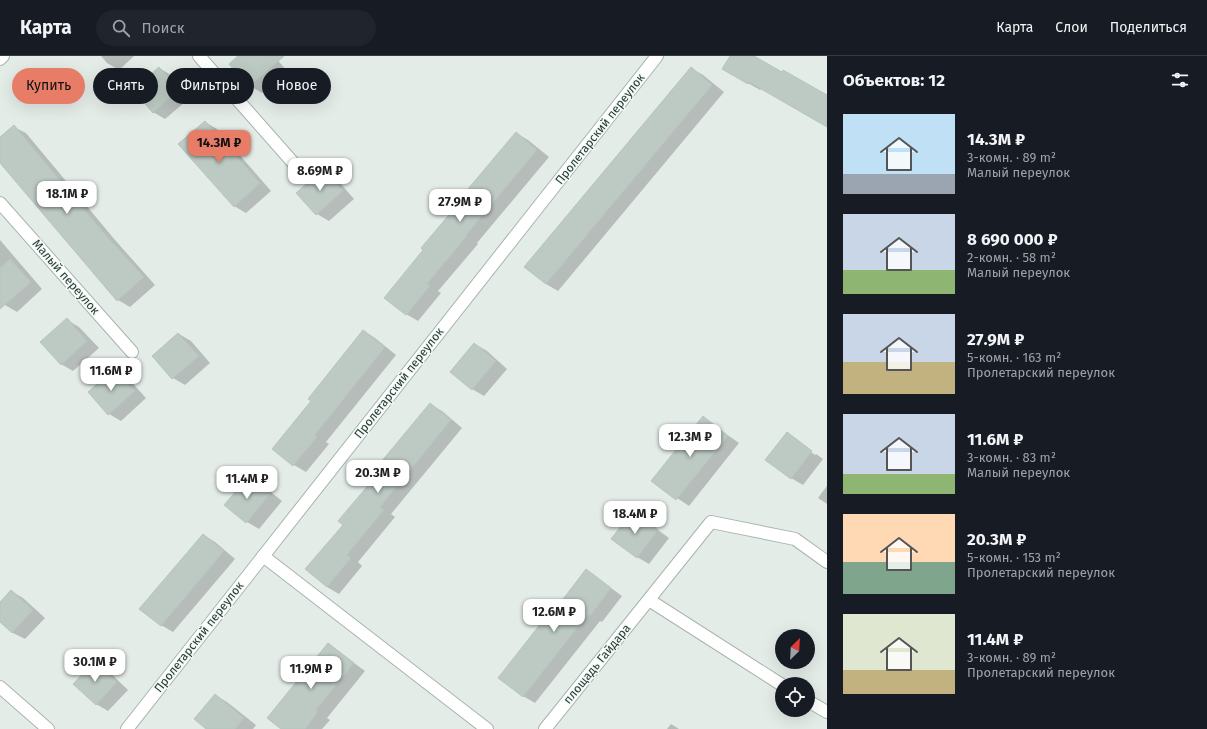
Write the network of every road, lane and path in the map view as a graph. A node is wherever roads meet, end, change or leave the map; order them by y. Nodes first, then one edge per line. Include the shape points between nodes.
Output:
1 (3, 56) edge
2 (199, 56) edge
3 (657, 56) edge
4 (0, 59) edge
5 (296, 166) dead end
6 (0, 203) edge
7 (132, 352) dead end
8 (263, 556) junction
9 (827, 562) edge
10 (649, 600) junction
11 (775, 681) edge
12 (0, 687) edge
13 (815, 705) edge
14 (827, 712) edge
15 (48, 729) edge
16 (126, 729) edge
17 (487, 729) edge
18 (545, 729) edge

1 - 4 street
2 - 5 street
3 - 8 street, Пролетарский переулок
6 - 7 street, Малый переулок
8 - 16 street, Пролетарский переулок
8 - 17 street
9 - 10 street, площадь Гайдара via 795,538 712,522
10 - 11 street
10 - 18 street, площадь Гайдара
12 - 15 street
13 - 14 street

